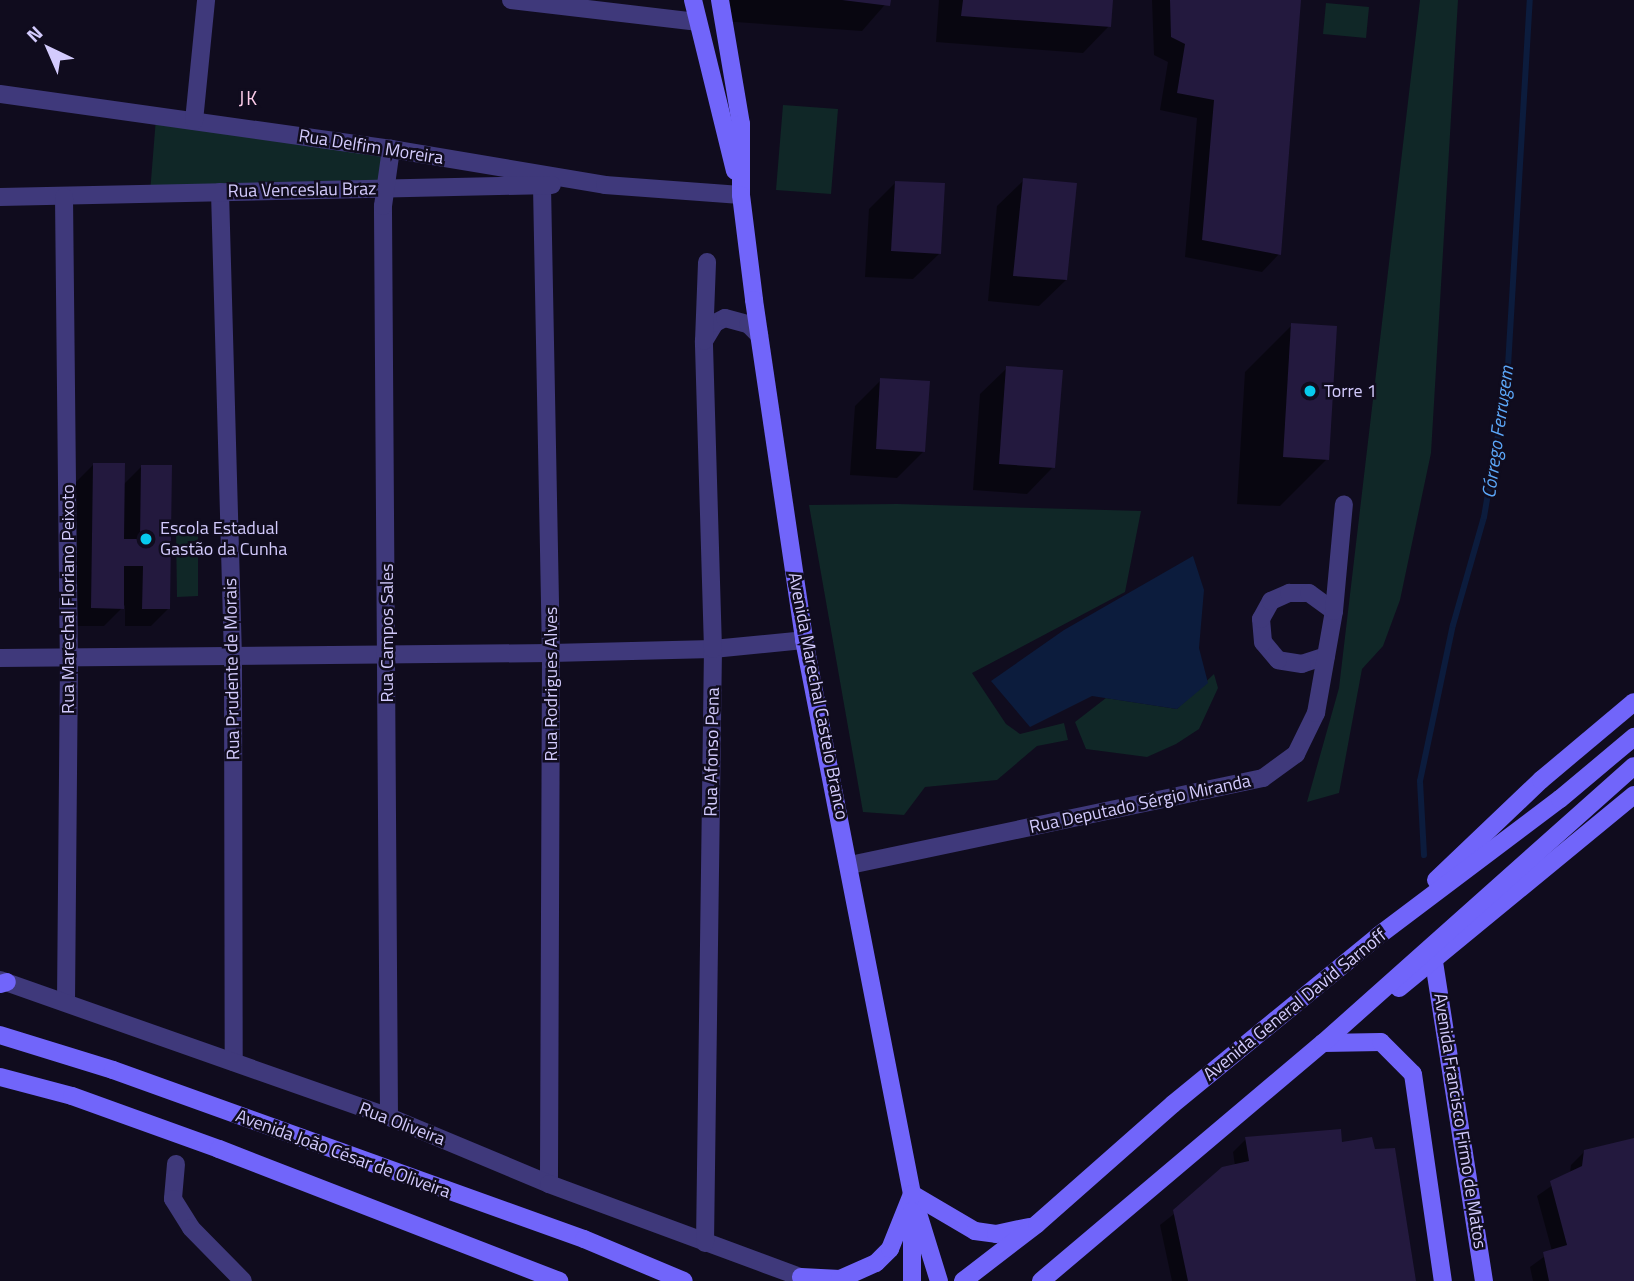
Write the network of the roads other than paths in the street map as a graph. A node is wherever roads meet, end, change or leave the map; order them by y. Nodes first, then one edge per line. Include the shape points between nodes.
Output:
1 (206, 0) edge
2 (511, 0) edge
3 (693, 0) edge
4 (720, 0) edge
5 (697, 22) junction
6 (0, 94) edge
7 (194, 121) junction
8 (391, 149) junction
9 (605, 185) junction
10 (542, 186) junction
11 (383, 188) junction
12 (220, 192) junction
13 (741, 195) junction
14 (0, 197) edge
15 (65, 197) junction
16 (708, 262) dead end
17 (759, 335) junction
18 (704, 341) junction
19 (1344, 504) dead end
20 (1335, 611) junction
21 (804, 639) junction
22 (713, 649) junction
23 (388, 652) junction
24 (551, 653) junction
25 (1326, 656) junction
26 (233, 657) junction
27 (0, 658) edge
28 (69, 659) junction
29 (1634, 702) edge
30 (1634, 737) edge
31 (1634, 766) edge
32 (1634, 794) edge
33 (850, 865) junction
34 (1378, 936) junction
35 (1434, 962) junction
36 (2, 982) edge
37 (66, 1001) junction
38 (1367, 1003) junction
39 (0, 1035) edge
40 (1323, 1043) junction
41 (234, 1062) junction
42 (0, 1077) edge
43 (389, 1117) junction
44 (176, 1164) dead end
45 (549, 1184) junction
46 (912, 1194) junction
47 (1037, 1224) junction
48 (705, 1243) junction
49 (806, 1279) edge
50 (553, 1280) edge
51 (243, 1281) edge
52 (684, 1281) edge
53 (912, 1281) edge
54 (939, 1281) edge
55 (963, 1281) edge
56 (1041, 1281) edge
57 (1443, 1281) edge
58 (1484, 1281) edge

1 - 7 street
2 - 5 street
3 - 5 main road, Avenida Marechal Castelo Branco
4 - 13 main road, Avenida Marechal Castelo Branco via 741,124
5 - 13 main road, Avenida Marechal Castelo Branco
6 - 7 street, Rua Delfim Moreira
7 - 8 street, Rua Delfim Moreira
8 - 9 street, Rua Delfim Moreira
8 - 11 street, Rua Campos Sales
9 - 10 street, Rua Venceslau Braz
9 - 13 street, Rua Delfim Moreira
10 - 11 street, Rua Venceslau Braz
10 - 24 street, Rua Rodrigues Alves
11 - 12 street, Rua Venceslau Braz
11 - 23 street, Rua Campos Sales
12 - 15 street, Rua Venceslau Braz
12 - 26 street, Rua Prudente de Morais
13 - 17 main road, Avenida Marechal Castelo Branco
14 - 15 street, Rua Venceslau Braz
15 - 28 street, Rua Marechal Floriano Peixoto
16 - 18 street, Rua Afonso Pena
17 - 18 street via 748,324 725,318 715,323
17 - 21 main road, Avenida Marechal Castelo Branco
18 - 22 street, Rua Afonso Pena
19 - 20 street, Rua Deputado Sérgio Miranda
20 - 25 street, Rua Deputado Sérgio Miranda
20 - 25 street via 1309,593 1289,593 1271,601 1261,619 1263,642 1278,660 1302,664
21 - 22 street
21 - 33 main road, Avenida Marechal Castelo Branco
22 - 24 street
22 - 48 street, Rua Afonso Pena
23 - 24 street
23 - 26 street
23 - 43 street, Rua Campos Sales
24 - 45 street, Rua Rodrigues Alves
25 - 33 street, Rua Deputado Sérgio Miranda via 1316,713 1296,754 1263,778
26 - 28 street
26 - 41 street, Rua Prudente de Morais
27 - 28 street
28 - 37 street, Rua Marechal Floriano Peixoto
29 - 34 main road via 1541,779
30 - 34 main road, Avenida General David Sarnoff via 1560,799
31 - 38 main road
32 - 35 main road
33 - 46 main road, Avenida Marechal Castelo Branco
34 - 47 main road, Avenida General David Sarnoff via 1173,1104
35 - 38 main road via 1392,993
35 - 58 main road, Avenida Francisco Firmo de Matos
36 - 37 street, Rua Oliveira
37 - 41 street, Rua Oliveira
38 - 40 main road
39 - 52 main road, Avenida João César de Oliveira via 113,1070 584,1239
40 - 56 main road
40 - 57 main road via 1381,1042 1413,1074
41 - 43 street, Rua Oliveira
42 - 50 main road via 72,1096 219,1149
43 - 45 street, Rua Oliveira
44 - 51 street via 173,1199 191,1228
45 - 48 street, Rua Oliveira
46 - 47 main road via 975,1231 996,1234
46 - 49 main road via 890,1249 876,1263 840,1279
46 - 53 main road, Avenida Marechal Castelo Branco
46 - 54 main road, Avenida Marechal Castelo Branco
47 - 55 main road, Avenida General David Sarnoff
48 - 49 street, Rua Oliveira

